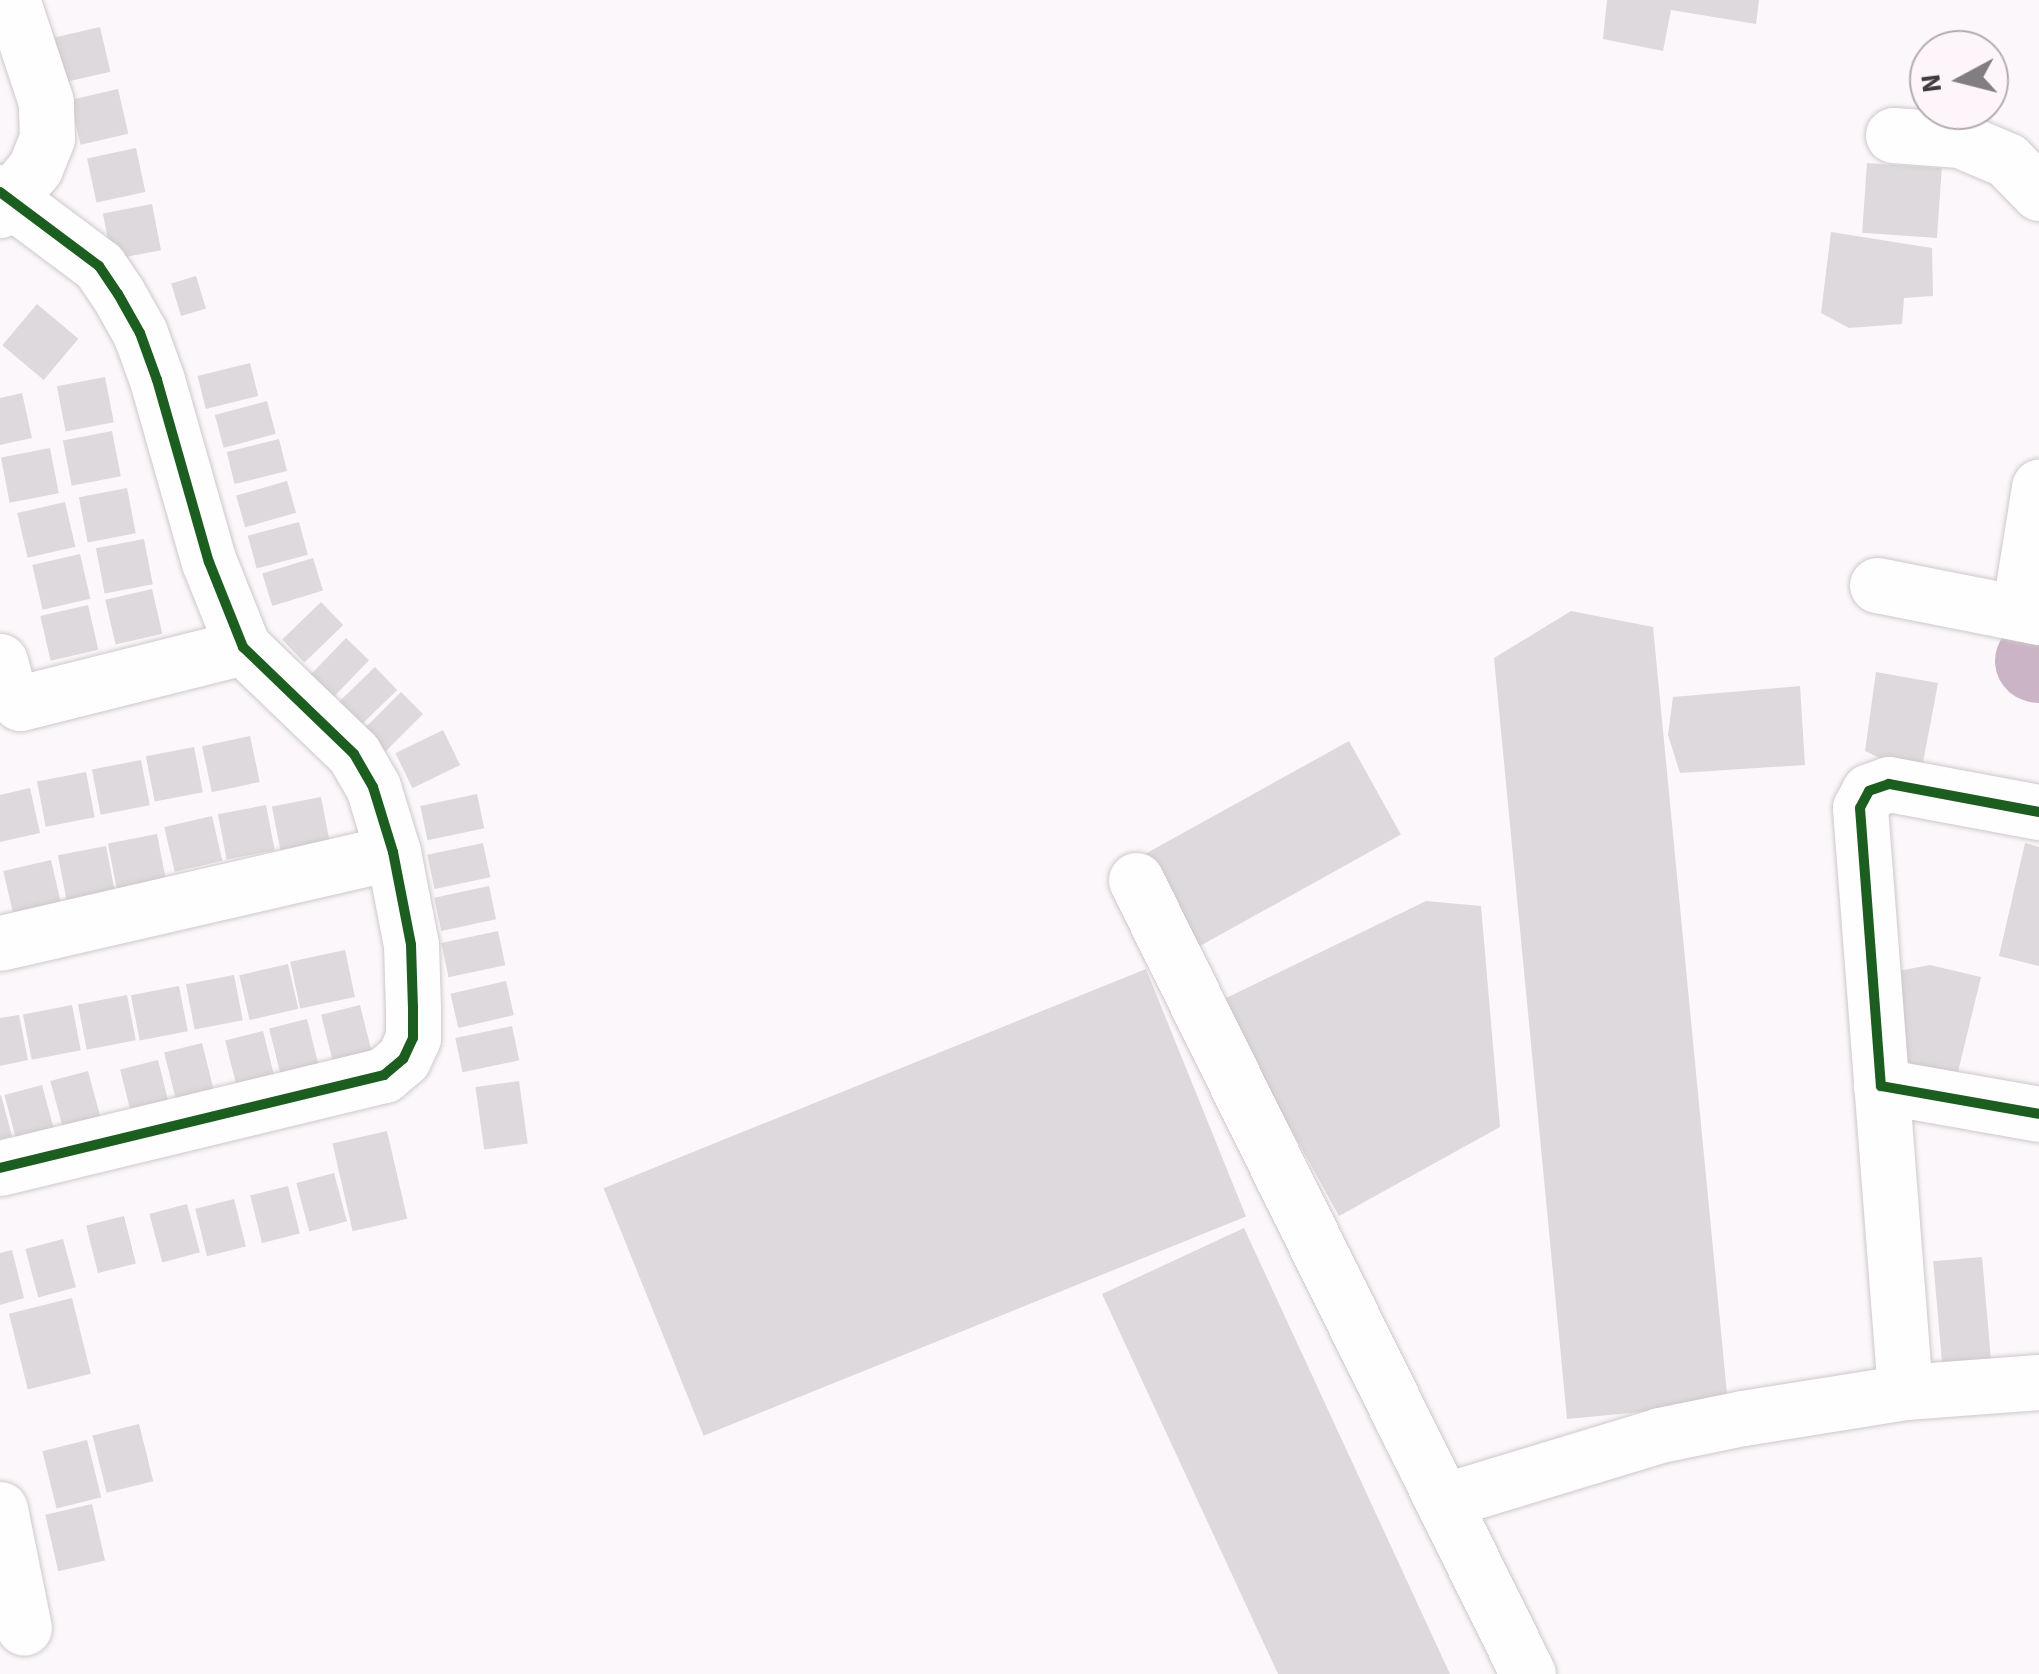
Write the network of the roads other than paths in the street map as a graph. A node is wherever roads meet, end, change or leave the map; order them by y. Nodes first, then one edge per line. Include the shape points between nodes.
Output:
1 (12, 0) edge
2 (1894, 135) dead end
3 (2039, 193) edge
4 (3, 200) edge
5 (2039, 487) edge
6 (1877, 585) dead end
7 (2029, 615) edge
8 (243, 647) junction
9 (0, 661) edge
10 (2039, 812) edge
11 (393, 852) junction
12 (1136, 880) dead end
13 (0, 943) edge
14 (1881, 1086) junction
15 (2039, 1114) edge
16 (0, 1168) edge
17 (2039, 1382) edge
18 (1905, 1392) junction
19 (1444, 1501) junction
20 (0, 1509) edge
21 (24, 1628) dead end
22 (1528, 1674) edge

1 - 4 street via 46,102 47,138 35,168
2 - 3 street via 1960,140 2007,160
4 - 8 street via 99,266 140,333 208,562
5 - 7 street
6 - 7 street
8 - 9 street via 20,703 8,691
8 - 11 street via 354,754 373,787
10 - 14 street via 1889,784 1870,791 1860,808
11 - 13 street
11 - 16 street via 411,945 413,1038 403,1060 384,1075
12 - 19 street
14 - 15 street
14 - 18 street
17 - 18 street
18 - 19 street via 1660,1435
19 - 22 street
20 - 21 street

